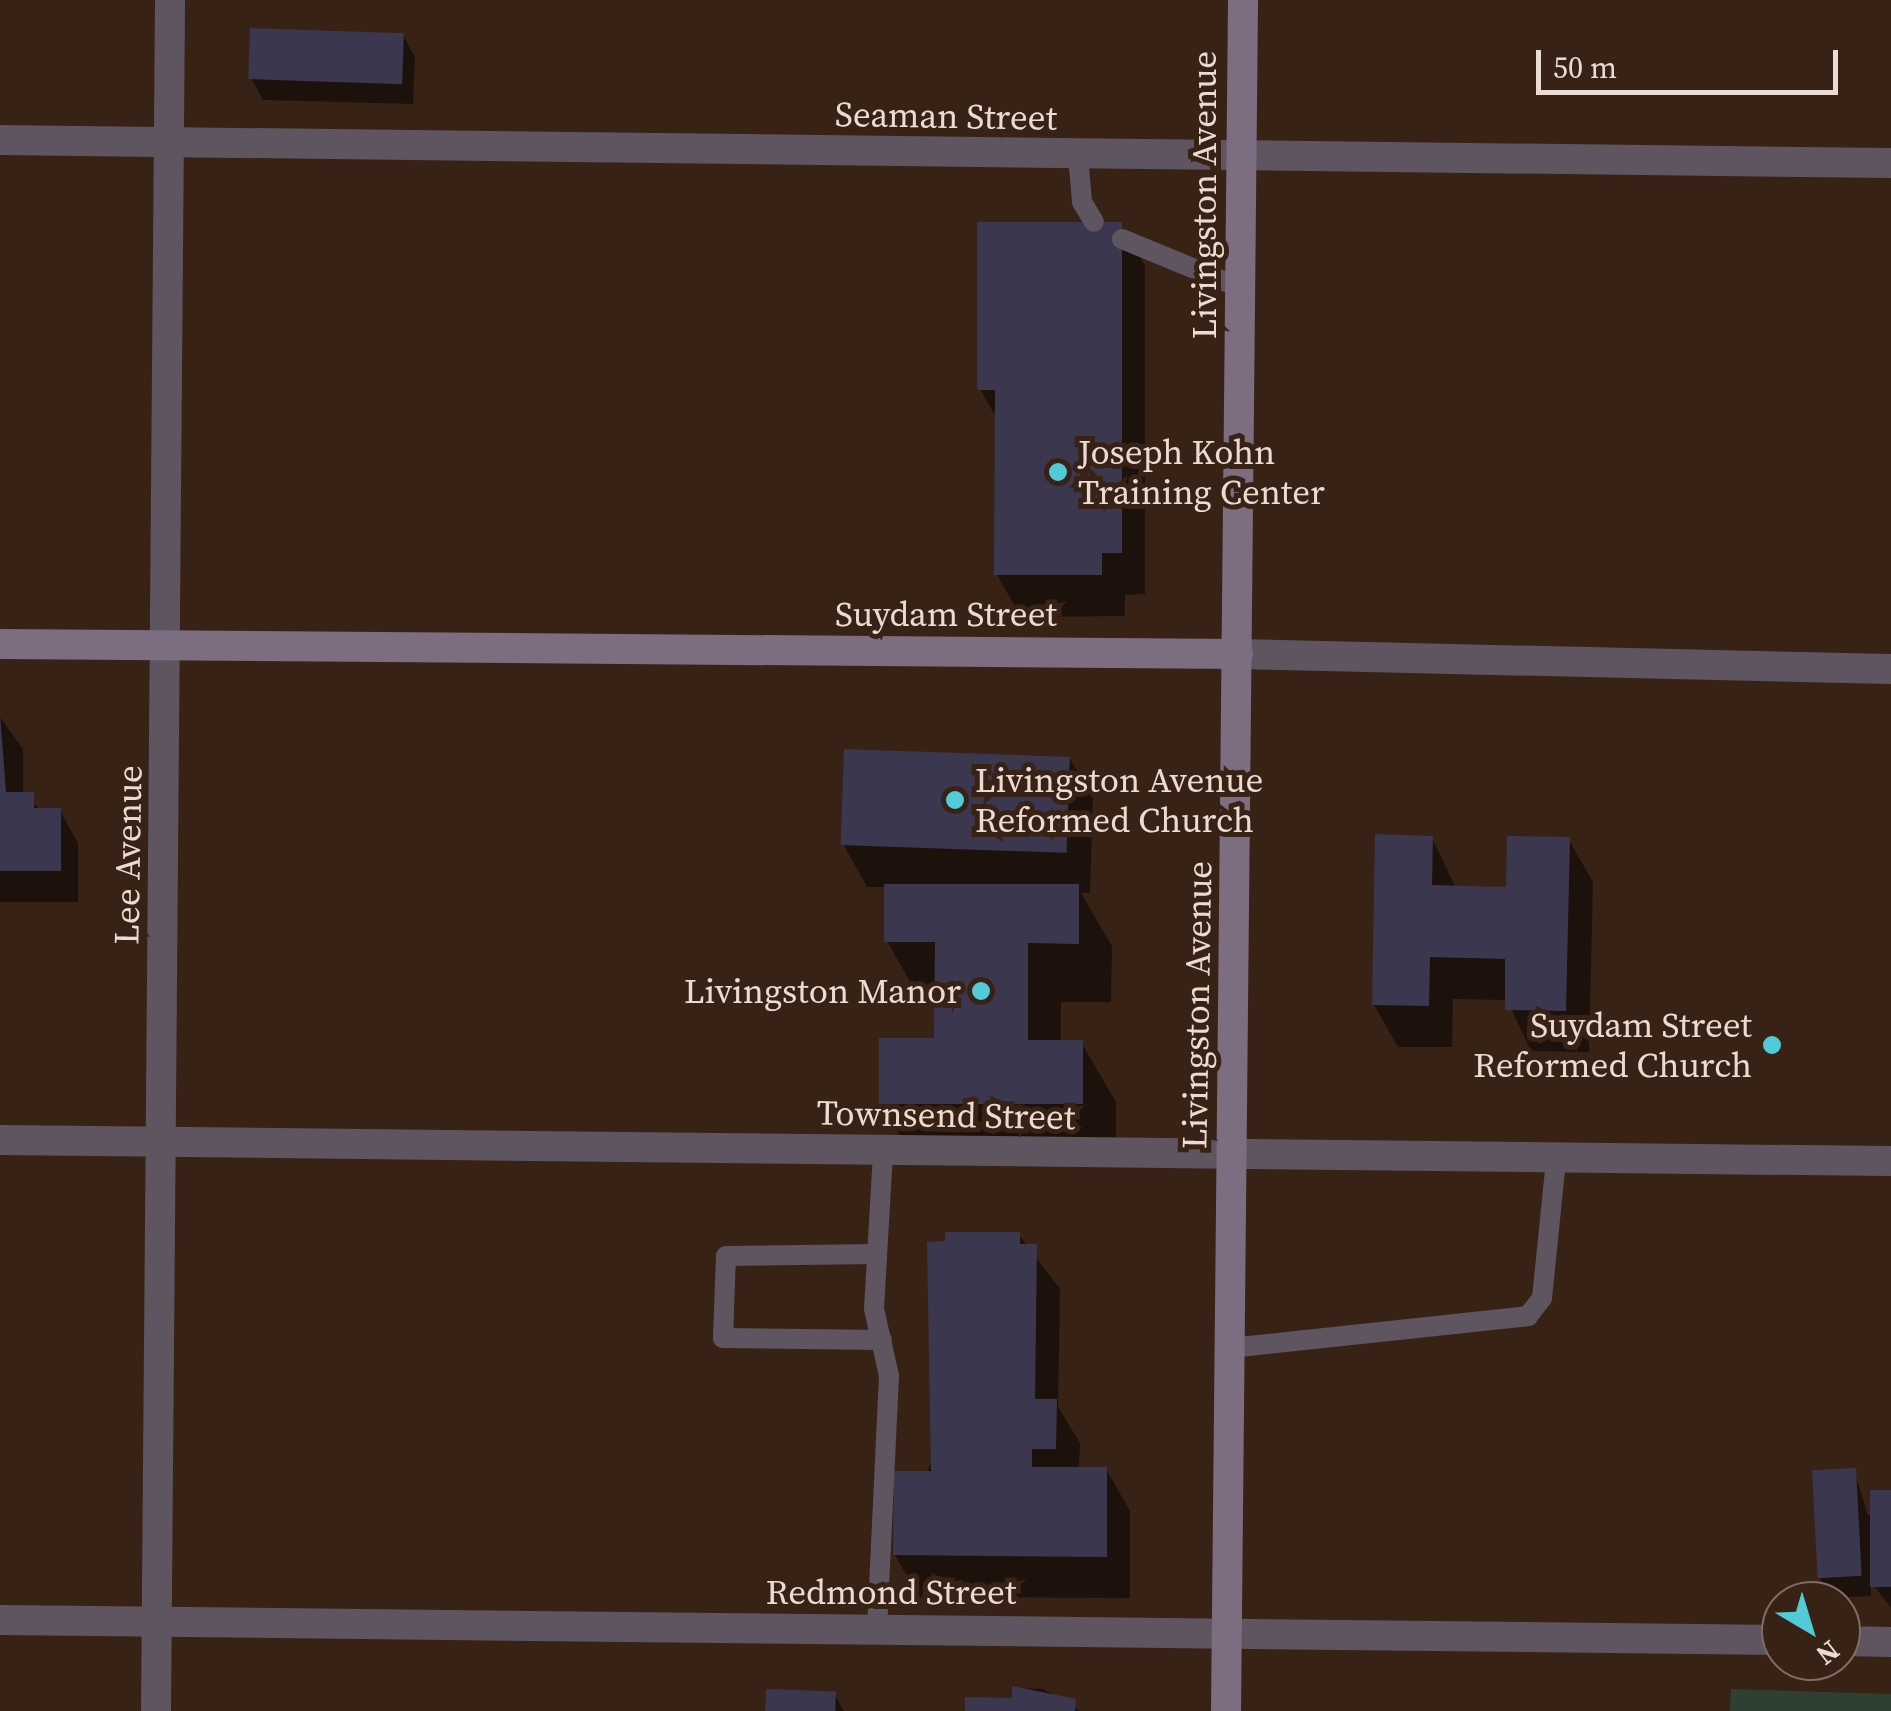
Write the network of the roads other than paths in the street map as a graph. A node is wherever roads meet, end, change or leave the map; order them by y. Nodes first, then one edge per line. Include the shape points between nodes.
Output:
1 (170, 0) edge
2 (1243, 0) edge
3 (0, 140) edge
4 (168, 144) junction
5 (1078, 155) junction
6 (1242, 157) junction
7 (1891, 163) edge
8 (1094, 222) dead end
9 (1122, 238) dead end
10 (1241, 288) junction
11 (0, 644) edge
12 (167, 645) junction
13 (1238, 654) junction
14 (1891, 669) edge
15 (0, 1140) edge
16 (162, 1142) junction
17 (883, 1152) junction
18 (1232, 1156) junction
19 (1556, 1159) junction
20 (1891, 1161) edge
21 (877, 1254) junction
22 (882, 1340) junction
23 (1230, 1348) junction
24 (0, 1620) edge
25 (156, 1623) junction
26 (876, 1630) junction
27 (1227, 1632) junction
28 (1761, 1640) edge
29 (1861, 1641) edge
30 (1891, 1642) edge
31 (156, 1711) edge
32 (1226, 1711) edge

1 - 4 street, Lee Avenue
2 - 6 main road, Livingston Avenue
3 - 4 street, Seaman Street
4 - 5 street, Seaman Street
4 - 12 street, Lee Avenue
5 - 6 street, Seaman Street
5 - 8 lane via 1082,202
6 - 7 street, Seaman Street
6 - 10 main road, Livingston Avenue
9 - 10 lane
10 - 13 main road, Livingston Avenue
11 - 12 main road, Suydam Street
12 - 13 main road, Suydam Street
12 - 16 street, Lee Avenue
13 - 14 street, Suydam Street
13 - 18 main road, Livingston Avenue
15 - 16 street, Townsend Street
16 - 17 street, Townsend Street
16 - 25 street, Lee Avenue
17 - 18 street, Townsend Street
17 - 21 lane
18 - 19 street, Townsend Street
18 - 23 main road, Livingston Avenue
19 - 20 street, Townsend Street
19 - 23 lane via 1542,1298 1528,1316
21 - 22 lane
21 - 22 lane via 726,1256 723,1338
22 - 26 lane via 889,1376
23 - 27 main road, Livingston Avenue
24 - 25 street, Redmond Street
25 - 26 street, Redmond Street
25 - 31 street, Lee Avenue
26 - 27 street, Redmond Street
27 - 28 street, Redmond Street
27 - 32 main road, Livingston Avenue
29 - 30 street

